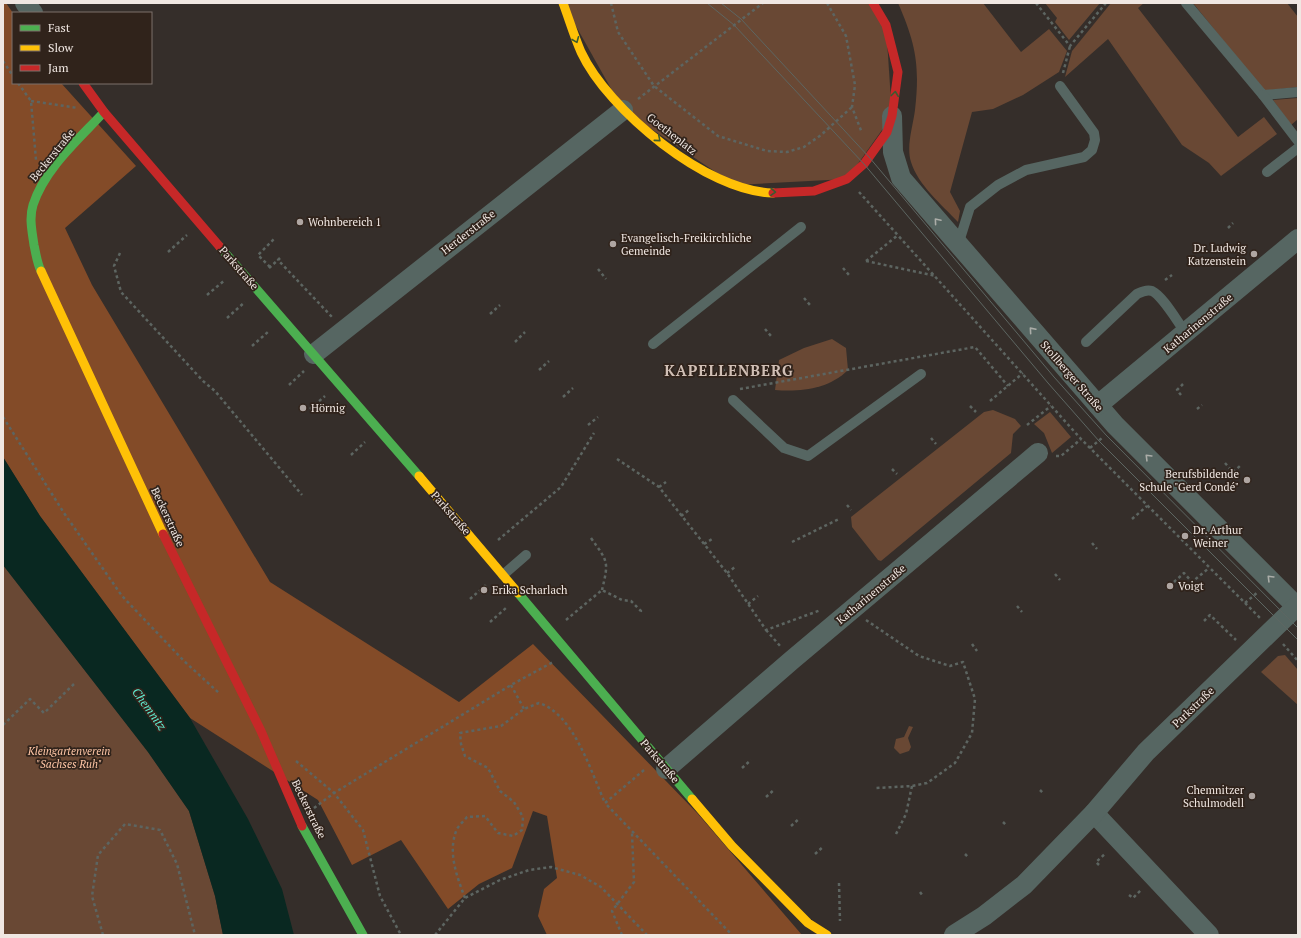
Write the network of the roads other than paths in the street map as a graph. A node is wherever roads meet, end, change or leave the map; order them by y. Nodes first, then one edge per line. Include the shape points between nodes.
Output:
1 (25, 3) edge
2 (563, 3) edge
3 (873, 3) edge
4 (1186, 3) edge
5 (32, 12) edge
6 (84, 84) edge
7 (1060, 86) road end
8 (1298, 92) edge
9 (1263, 95) junction
10 (623, 110) junction
11 (104, 112) junction
12 (892, 116) junction
13 (1298, 141) edge
14 (1298, 148) edge
15 (1267, 172) dead end
16 (801, 227) dead end
17 (1298, 239) edge
18 (958, 246) junction
19 (1186, 333) junction
20 (1086, 342) dead end
21 (653, 344) dead end
22 (314, 354) junction
23 (921, 374) dead end
24 (733, 400) dead end
25 (1098, 405) junction
26 (1038, 453) road end
27 (526, 555) dead end
28 (503, 575) junction
29 (1297, 607) edge
30 (662, 764) junction
31 (1094, 813) junction
32 (363, 935) edge
33 (827, 935) edge
34 (954, 935) edge
35 (1209, 935) edge

1 - 5 street
2 -> 10 street, Goetheplatz via 581,52 593,72
12 -> 3 street, Goetheplatz via 898,72 886,25
4 - 9 lane
6 - 11 street, Parkstraße
7 - 18 lane via 1094,133 1092,150 1084,157 1026,170 998,185 970,207
8 - 9 lane
9 - 13 lane
10 -> 12 street, Goetheplatz via 683,160 716,178 771,193 814,191 847,179 864,164 880,143
10 - 22 street, Herderstraße
11 - 22 street, Parkstraße
11 - 32 street, Beckerstraße via 38,190 31,218 38,264 176,563 261,732 298,821
18 -> 12 street, Stollberger Straße via 901,178 893,152
14 - 15 lane
16 - 21 lane
17 - 19 street, Katharinenstraße
25 -> 18 street, Stollberger Straße
19 - 20 lane via 1159,298 1152,291 1146,290 1137,294
19 - 25 street, Katharinenstraße
22 - 28 street, Parkstraße
23 - 24 lane via 808,456 784,448
29 -> 25 street, Stollberger Straße
26 - 30 street, Katharinenstraße via 792,660
27 - 28 lane
28 - 30 street, Parkstraße
29 - 31 street, Parkstraße via 1146,752
30 - 33 street, Parkstraße via 732,846 808,923
31 - 34 street, Parkstraße via 1024,885
31 - 35 street

